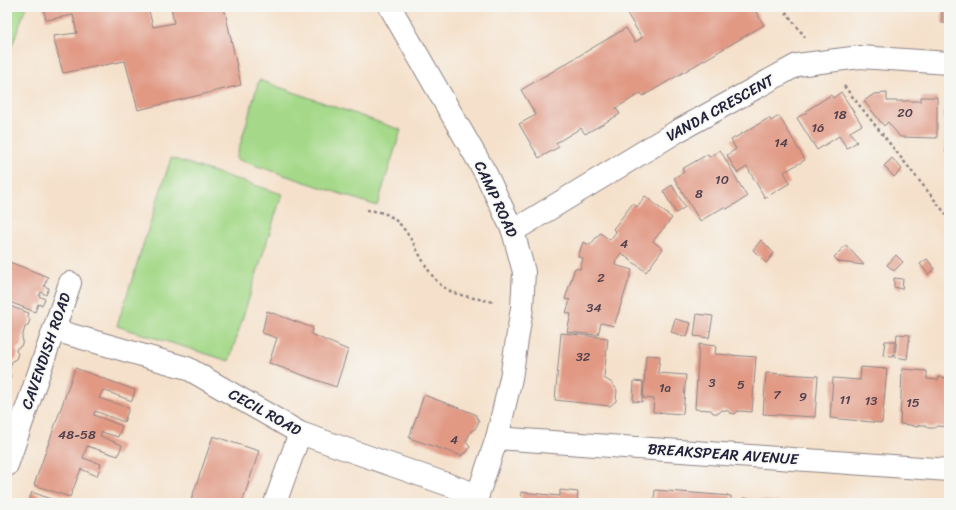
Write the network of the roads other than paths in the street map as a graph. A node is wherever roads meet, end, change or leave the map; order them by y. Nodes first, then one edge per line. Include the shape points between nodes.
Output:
1 (390, 7) edge
2 (949, 63) edge
3 (513, 231) junction
4 (70, 283) dead end
5 (54, 330) junction
6 (300, 433) junction
7 (497, 438) junction
8 (7, 465) edge
9 (949, 470) edge
10 (476, 499) edge
11 (275, 503) edge

1 - 3 street, CAMP ROAD via 486,174
2 - 3 street, VANDA CRESCENT via 860,57 797,65 676,132
3 - 7 street, CAMP ROAD via 524,272 522,308 512,378
4 - 5 street, CAVENDISH ROAD
5 - 6 street, CECIL ROAD via 187,368
5 - 8 street, CAVENDISH ROAD
6 - 10 street, CECIL ROAD
6 - 11 street
7 - 9 street, BREAKSPEAR AVENUE
7 - 10 street, CAMP ROAD

